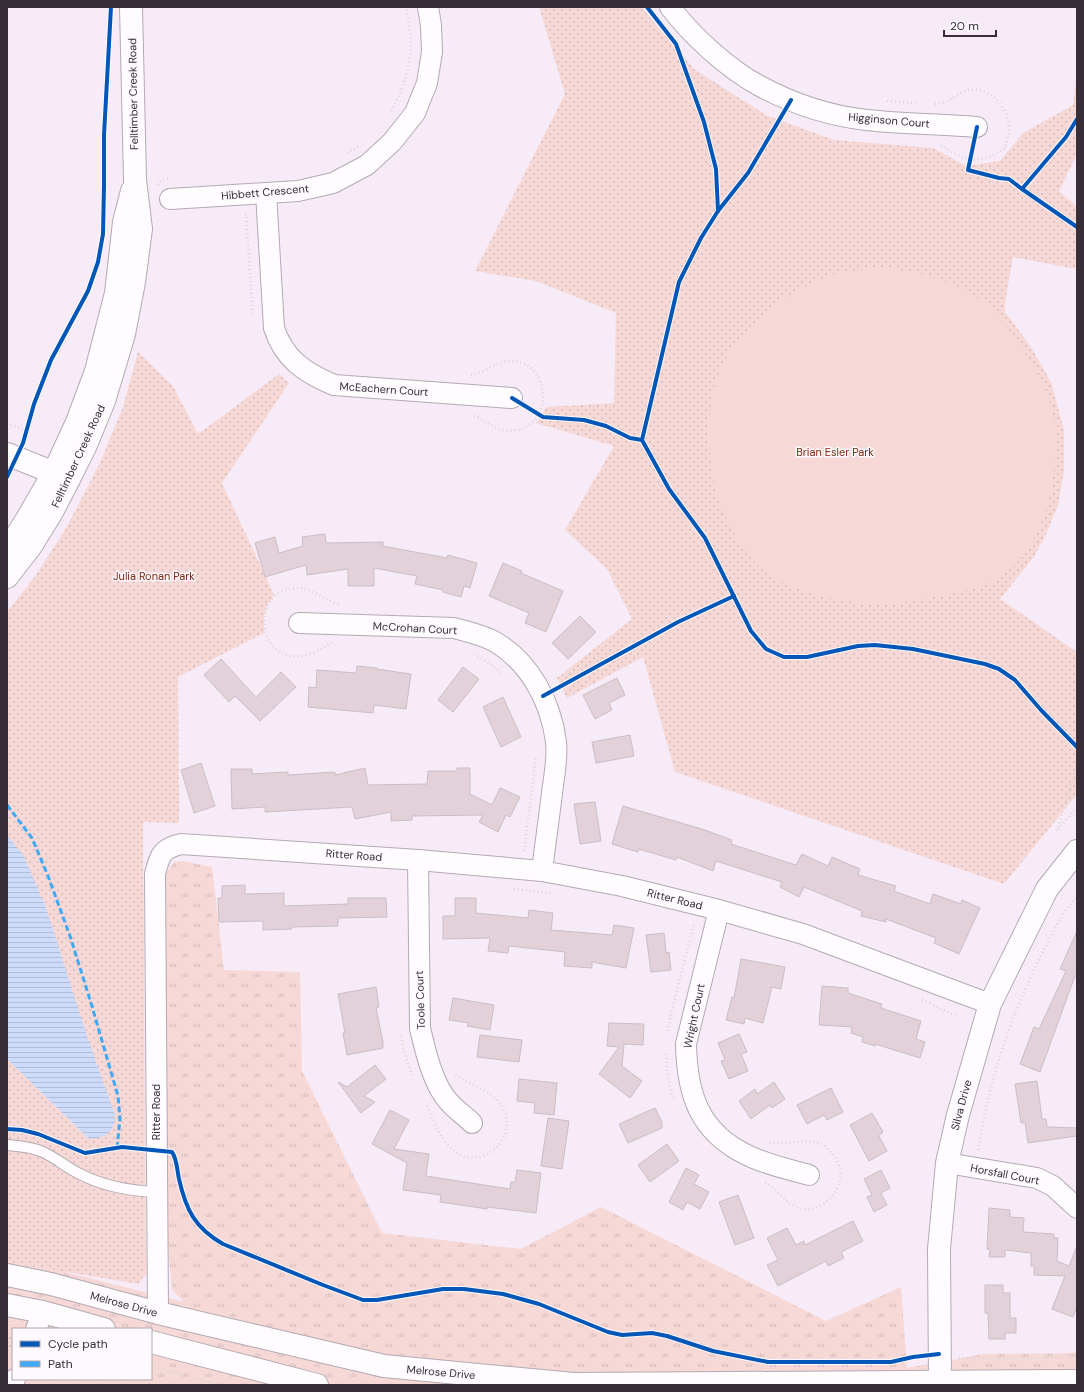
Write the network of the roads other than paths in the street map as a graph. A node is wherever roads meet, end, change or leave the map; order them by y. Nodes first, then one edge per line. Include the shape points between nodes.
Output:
1 (131, 7) edge
2 (428, 7) edge
3 (670, 7) edge
4 (977, 127) road end
5 (164, 194) road end
6 (266, 202) junction
7 (512, 398) road end
8 (12, 456) edge
9 (61, 476) junction
10 (7, 550) edge
11 (7, 577) edge
12 (299, 622) dead end
13 (1077, 851) edge
14 (418, 860) junction
15 (542, 871) junction
16 (717, 919) junction
17 (990, 1004) junction
18 (472, 1123) dead end
19 (7, 1145) edge
20 (947, 1163) junction
21 (809, 1175) dead end
22 (157, 1192) junction
23 (1077, 1208) edge
24 (7, 1275) edge
25 (51, 1284) junction
26 (7, 1305) edge
27 (158, 1313) junction
28 (40, 1320) edge
29 (97, 1328) edge
30 (153, 1343) edge
31 (1077, 1381) edge
32 (940, 1383) edge
33 (317, 1385) edge

1 - 9 main road, Felltimber Creek Road via 135,180 124,222 116,293 108,328
2 - 6 street, Hibbett Crescent via 432,52 426,83 415,113 392,142 367,165 333,183
3 - 4 street, Higginson Court via 683,24 727,64 758,85 791,100 818,110 868,120
5 - 6 street, Hibbett Crescent
6 - 7 street, McEachern Court via 274,328 282,346 303,370 334,385
8 - 9 main road
9 - 10 main road, Felltimber Creek Road via 27,519
9 - 11 main road, Felltimber Creek Road via 52,512 31,546
12 - 15 street, McCrohan Court via 454,628 497,643 514,656 530,674 543,696 552,719 556,743
13 - 17 main road, Silva Drive via 1047,889
14 - 15 street, Ritter Road
14 - 18 street, Toole Court via 420,1028 425,1052 436,1082 448,1102
14 - 22 street, Ritter Road via 181,844 169,847 159,857 155,874
15 - 16 street, Ritter Road via 622,886
16 - 17 street, Ritter Road via 803,934
16 - 21 street, Wright Court via 686,1044 686,1062 696,1104 716,1134 729,1144 768,1164
17 - 20 main road, Silva Drive
19 - 22 lane via 42,1152 96,1181 138,1191
20 - 23 street, Horsfall Court via 1038,1178 1053,1186
20 - 32 main road, Silva Drive via 939,1249
22 - 27 street, Ritter Road
24 - 25 main road, Melrose Drive
25 - 27 main road, Melrose Drive
25 - 28 main road
26 - 28 main road
27 - 30 main road
27 - 32 main road, Melrose Drive via 384,1366 566,1383
28 - 29 main road
30 - 33 main road
31 - 32 main road, Melrose Drive

